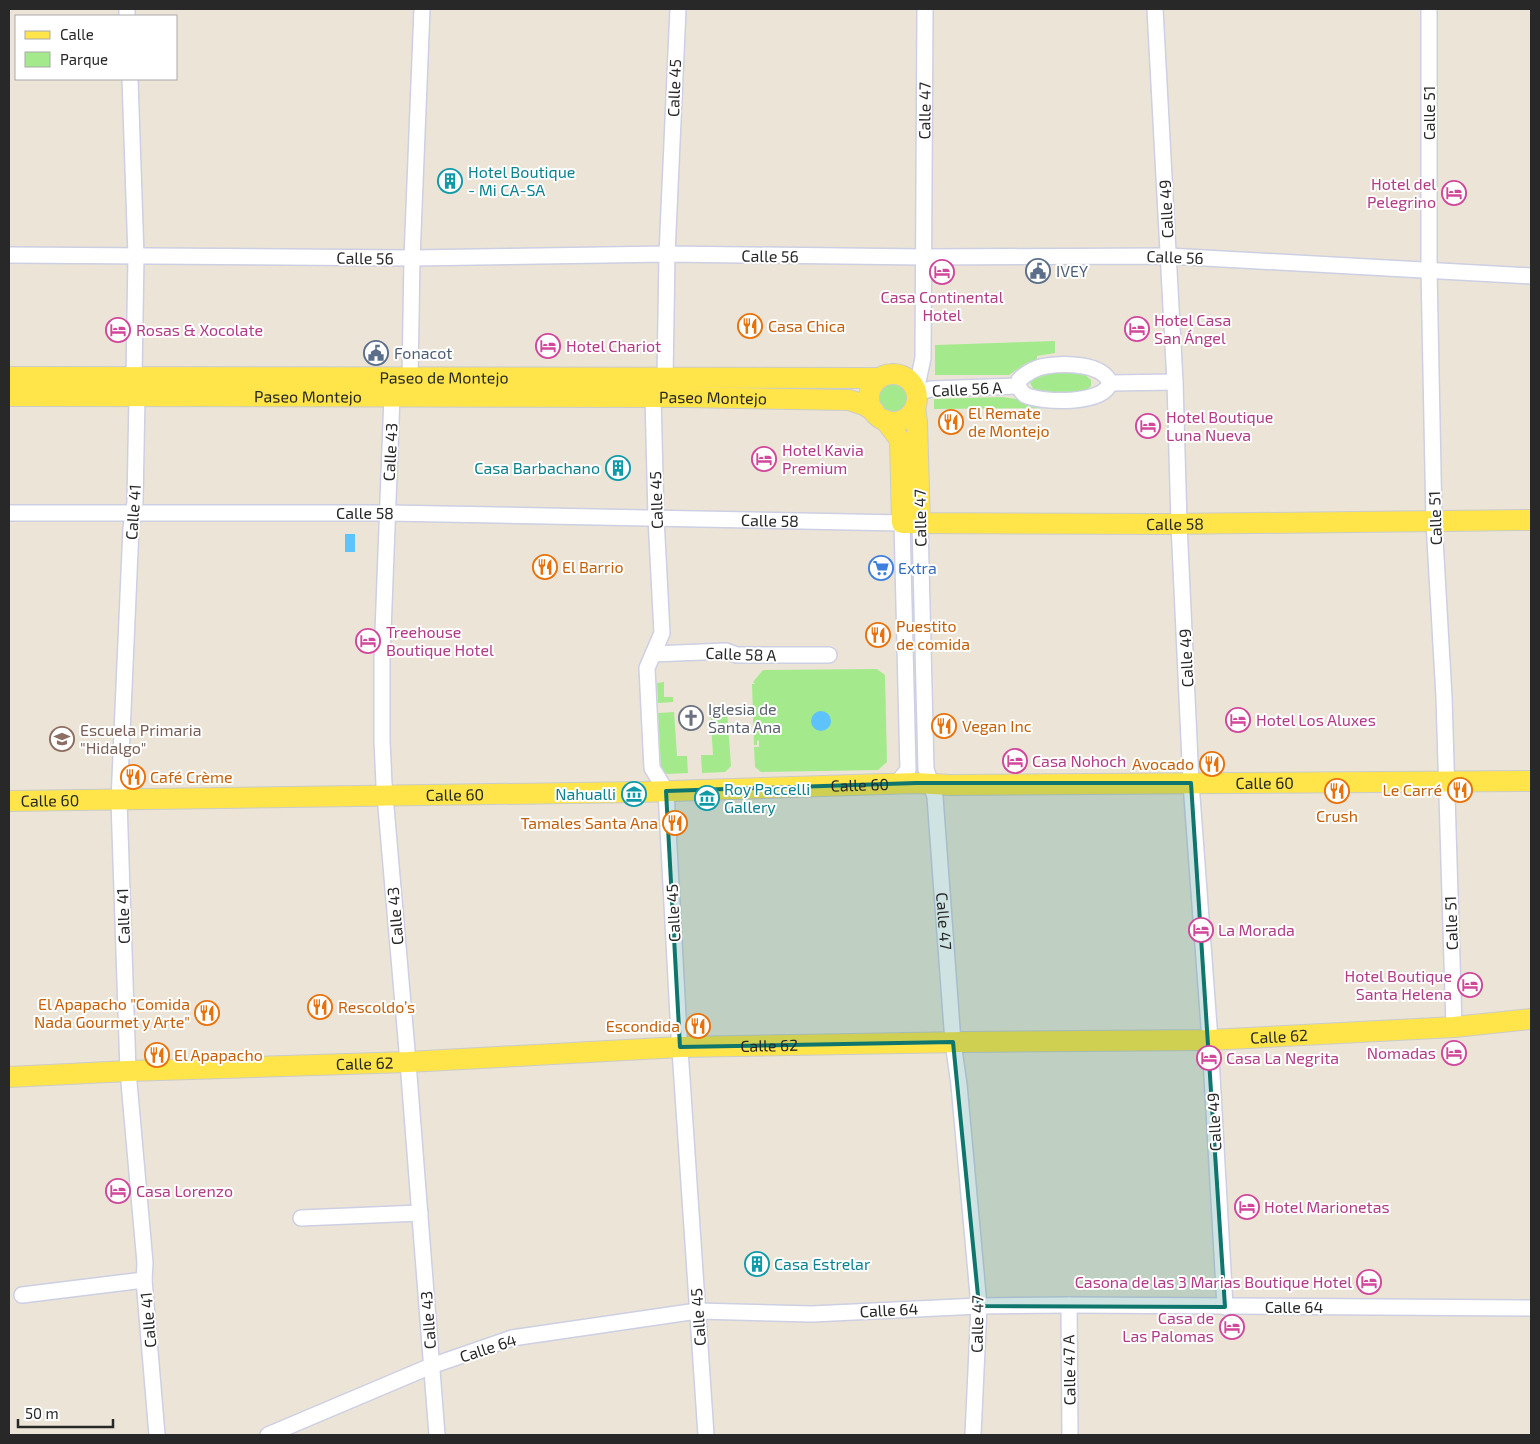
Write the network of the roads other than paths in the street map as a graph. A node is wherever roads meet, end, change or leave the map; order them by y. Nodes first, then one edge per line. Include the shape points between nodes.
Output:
1 (422, 9) edge
2 (678, 9) edge
3 (925, 9) edge
4 (1155, 9) edge
5 (1429, 9) edge
6 (130, 80) edge
7 (667, 254) junction
8 (9, 255) edge
9 (136, 256) junction
10 (1169, 256) junction
11 (924, 257) junction
12 (412, 258) junction
13 (1429, 270) junction
14 (1531, 276) edge
15 (9, 377) edge
16 (410, 378) junction
17 (665, 378) junction
18 (880, 378) junction
19 (1175, 382) junction
20 (1110, 383) junction
21 (1018, 386) junction
22 (135, 387) junction
23 (9, 396) edge
24 (392, 396) junction
25 (654, 396) junction
26 (916, 397) junction
27 (880, 416) junction
28 (9, 513) edge
29 (388, 513) junction
30 (133, 514) junction
31 (656, 518) junction
32 (1531, 520) edge
33 (1434, 522) junction
34 (911, 524) junction
35 (1179, 524) junction
36 (903, 568) junction
37 (921, 568) junction
38 (653, 654) junction
39 (829, 655) dead end
40 (1531, 781) edge
41 (1447, 782) junction
42 (1191, 783) junction
43 (896, 784) junction
44 (931, 784) junction
45 (666, 791) junction
46 (385, 796) junction
47 (9, 801) edge
48 (119, 801) junction
49 (1531, 1019) edge
50 (1454, 1027) junction
51 (1210, 1040) junction
52 (953, 1042) junction
53 (680, 1047) junction
54 (408, 1062) junction
55 (128, 1070) junction
56 (9, 1076) edge
57 (420, 1213) junction
58 (301, 1218) dead end
59 (144, 1280) junction
60 (22, 1295) dead end
61 (1068, 1305) junction
62 (980, 1306) junction
63 (1225, 1307) junction
64 (1531, 1308) edge
65 (697, 1311) junction
66 (431, 1366) junction
67 (157, 1435) edge
68 (268, 1435) edge
69 (436, 1435) edge
70 (706, 1435) edge
71 (973, 1435) edge
72 (1070, 1435) edge

1 - 12 street
2 - 7 street, Calle 45
3 - 11 street, Calle 47
4 - 10 street, Calle 49
5 - 13 street, Calle 51
6 - 9 street, Calle 41
7 - 11 street, Calle 56
7 - 12 street, Calle 56
7 - 17 street, Calle 45
8 - 9 street, Calle 56
9 - 12 street, Calle 56
9 - 22 street, Calle 41
10 - 11 street, Calle 56
10 - 13 street, Calle 56
10 - 19 street, Calle 49
11 - 26 street, Calle 47 via 923,358
12 - 16 street
13 - 14 street, Calle 56
13 - 33 street, Calle 51
15 - 22 main road, Paseo de Montejo
16 - 17 main road, Paseo de Montejo
16 - 22 main road, Paseo de Montejo
17 - 18 main road, Paseo de Montejo
18 - 26 main road via 898,374 909,380
18 - 27 main road via 870,397 871,405
19 - 20 street
19 - 35 street, Calle 49
20 - 21 street, Calle 56 A via 1098,395 1071,400 1032,397
20 - 21 street, Calle 56 A via 1100,371 1066,365 1034,370 1019,380
21 - 26 street, Calle 56 A via 931,389
22 - 23 main road, Paseo Montejo
22 - 24 main road, Paseo Montejo
22 - 30 street, Calle 41
24 - 25 main road, Paseo Montejo
24 - 29 street, Calle 43
25 - 27 main road, Paseo Montejo via 849,400
25 - 31 street, Calle 45
26 - 27 main road via 912,412 903,419 897,421
26 - 34 main road, Calle 47
27 - 34 main road, Calle 47 via 900,440
28 - 30 street, Calle 58
29 - 30 street, Calle 58
29 - 31 street, Calle 58
29 - 46 street, Calle 43 via 382,658
30 - 48 street, Calle 41
31 - 34 street, Calle 58
31 - 38 street, Calle 45 via 662,633
32 - 33 main road, Calle 58
33 - 35 main road, Calle 58
33 - 41 street, Calle 51
34 - 35 main road, Calle 58
34 - 36 street, Calle 47
34 - 37 street, Calle 47
35 - 42 street, Calle 49
36 - 37 street
36 - 43 street, Calle 47 via 908,770
37 - 44 street, Calle 47 via 926,769
38 - 39 street, Calle 58 A via 726,651 737,655
38 - 45 street, Calle 45 via 647,668 652,768
40 - 41 main road, Calle 60
41 - 42 main road, Calle 60
41 - 50 street, Calle 51
42 - 44 main road, Calle 60
42 - 51 street, Calle 49
43 - 44 main road, Calle 60
43 - 45 main road, Calle 60
44 - 52 street, Calle 47 via 935,798
45 - 46 main road, Calle 60
45 - 53 street, Calle 45
46 - 48 main road, Calle 60
46 - 54 street, Calle 43
47 - 48 main road, Calle 60
48 - 55 street, Calle 41
49 - 50 main road, Calle 62
50 - 51 main road, Calle 62
51 - 52 main road, Calle 62
51 - 63 street, Calle 49
52 - 53 main road, Calle 62
52 - 62 street, Calle 47
53 - 54 main road, Calle 62
53 - 65 street, Calle 45
54 - 55 main road, Calle 62
54 - 57 street, Calle 43
55 - 56 main road, Calle 62
55 - 59 street, Calle 41
57 - 58 street
57 - 66 street, Calle 43
59 - 60 street
59 - 67 street, Calle 41
61 - 62 street, Calle 64
61 - 63 street, Calle 64
61 - 72 street, Calle 47 A
62 - 65 street, Calle 64 via 812,1314
62 - 71 street, Calle 47
63 - 64 street, Calle 64
65 - 66 street, Calle 64 via 512,1338
65 - 70 street, Calle 45
66 - 68 street, Calle 64
66 - 69 street, Calle 43

